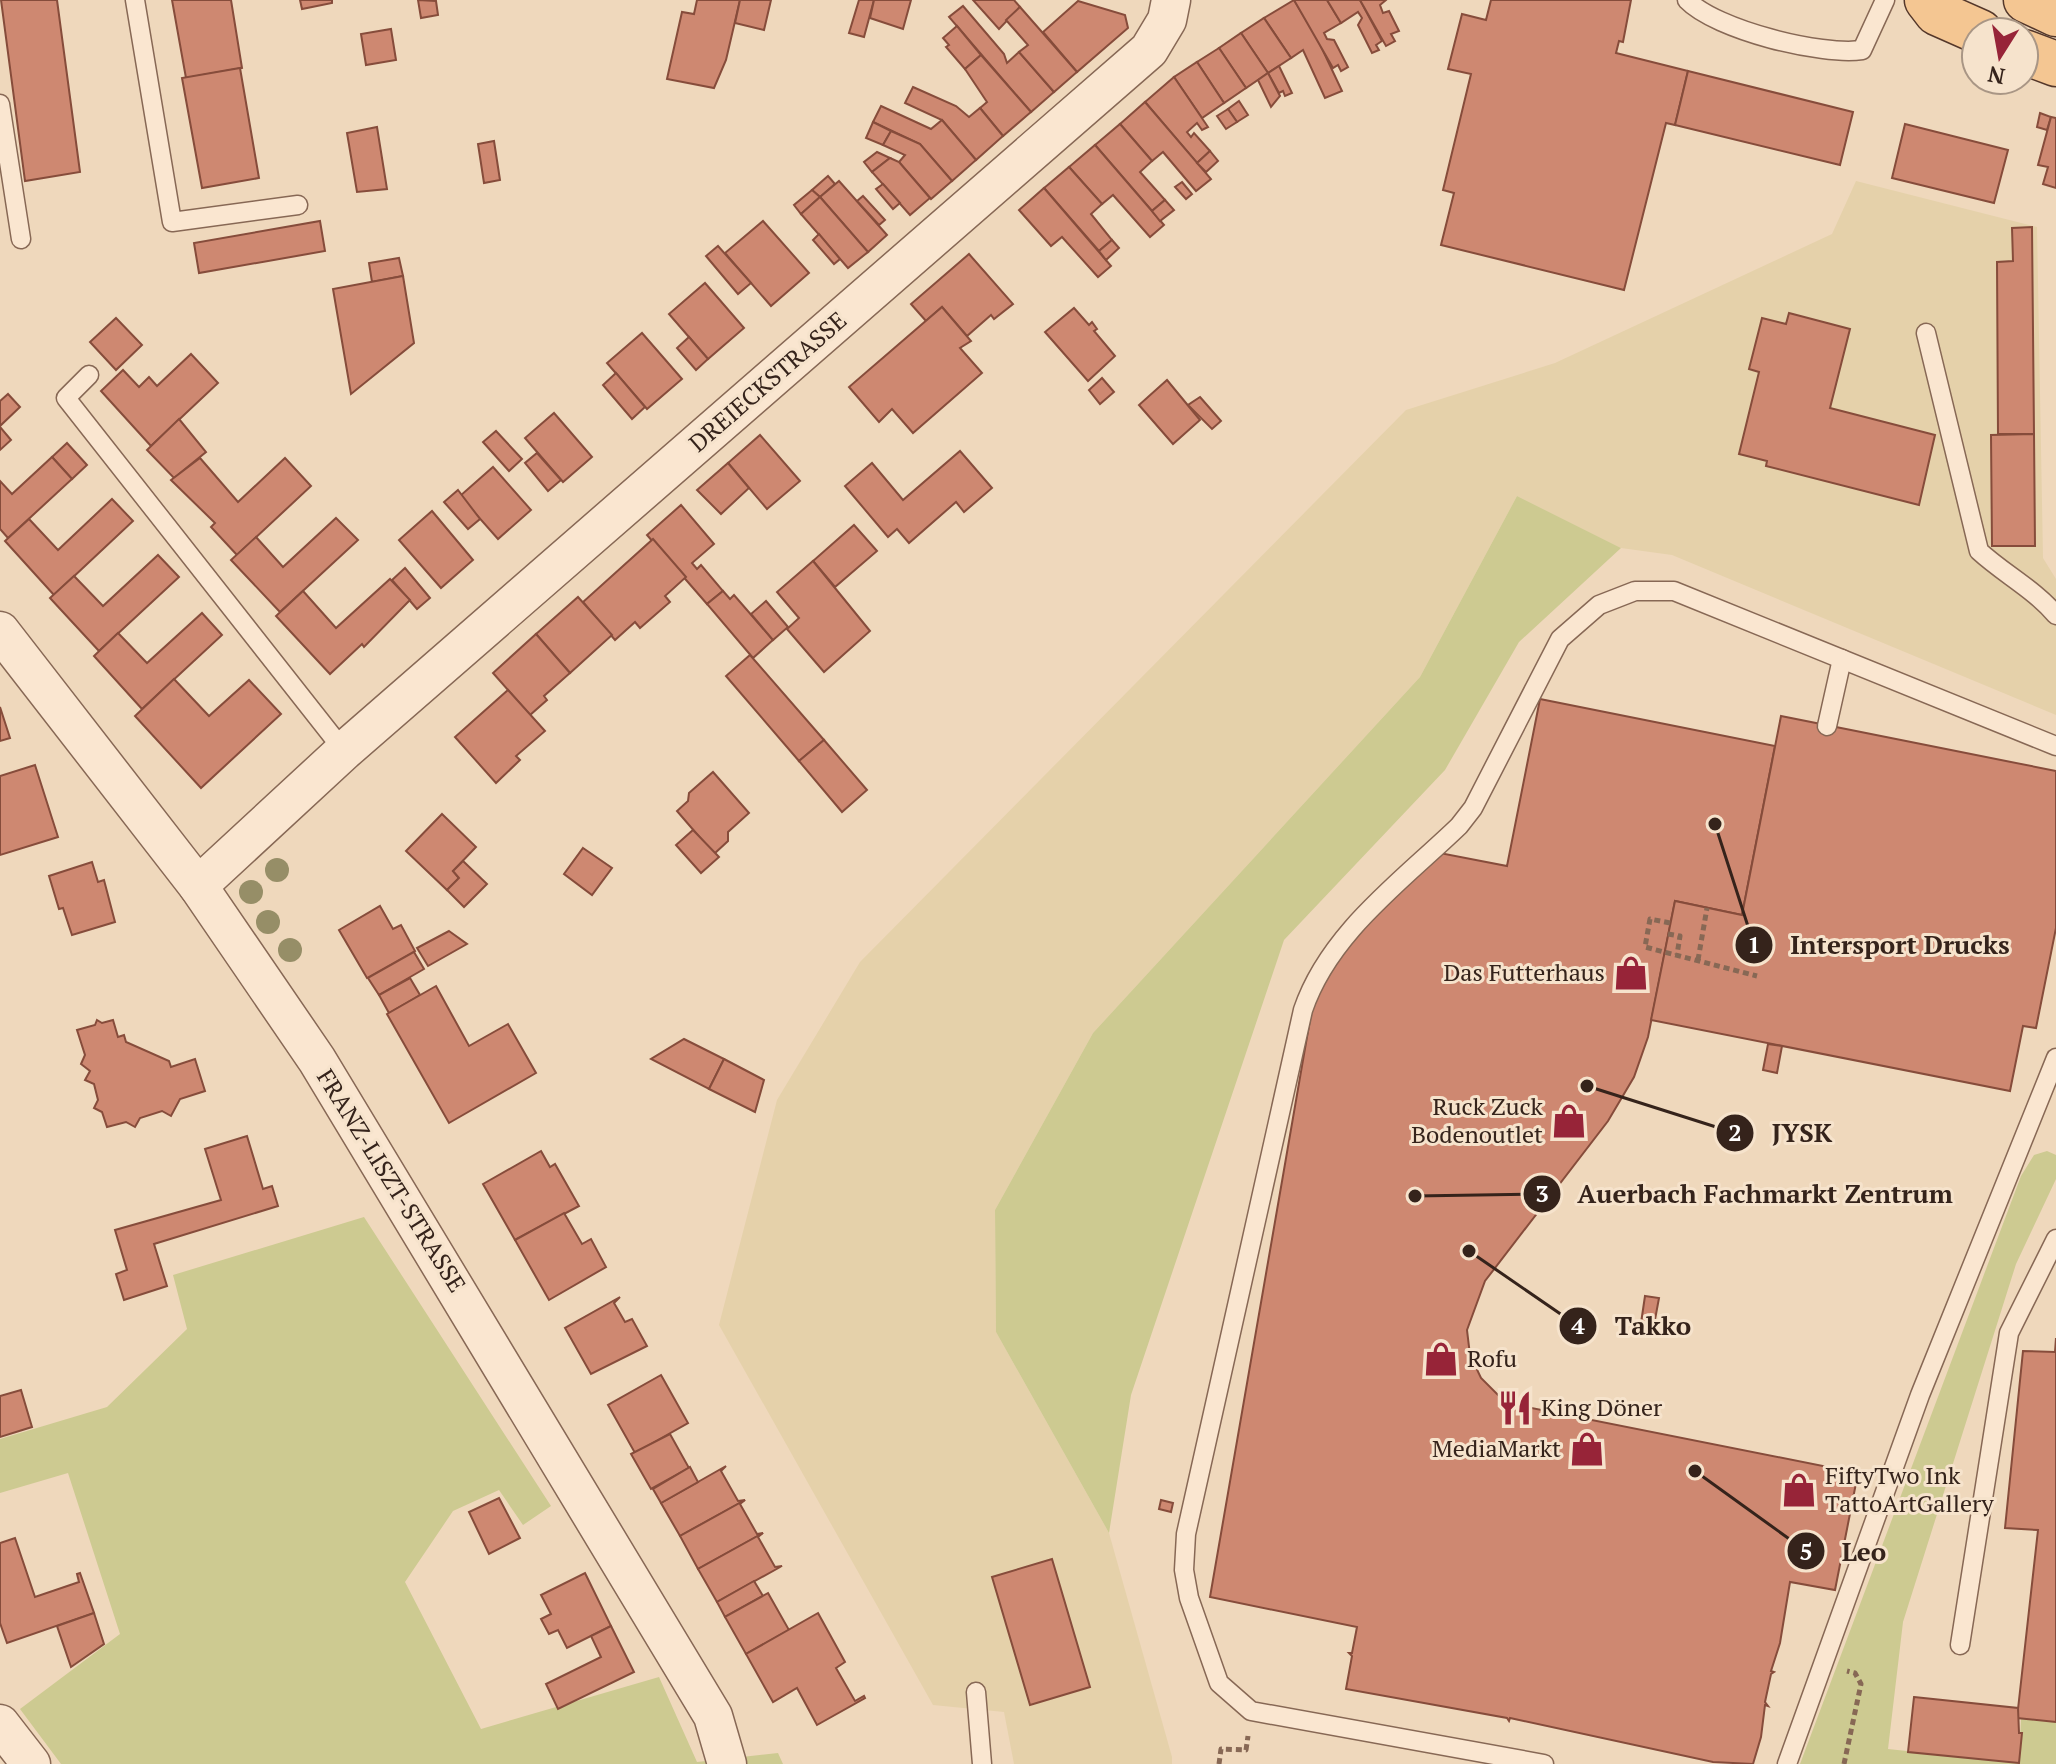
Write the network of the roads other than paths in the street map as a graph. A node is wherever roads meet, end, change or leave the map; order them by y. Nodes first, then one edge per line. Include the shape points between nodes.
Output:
1 (135, 0) edge
2 (1171, 0) edge
3 (1687, 0) edge
4 (1885, 0) edge
5 (1927, 0) edge
6 (2026, 0) edge
7 (2056, 14) edge
8 (1960, 23) edge
9 (0, 104) edge
10 (298, 205) dead end
11 (21, 239) dead end
12 (1926, 333) dead end
13 (89, 375) dead end
14 (2056, 615) edge
15 (0, 631) edge
16 (1842, 659) junction
17 (1827, 726) dead end
18 (2056, 746) edge
19 (344, 751) junction
20 (198, 886) junction
21 (2056, 1058) edge
22 (2056, 1239) edge
23 (1960, 1645) dead end
24 (976, 1692) dead end
25 (0, 1724) edge
26 (31, 1764) edge
27 (727, 1764) edge
28 (982, 1764) edge
29 (1544, 1764) edge
30 (1787, 1764) edge

1 - 10 lane via 172,222
2 - 19 street, DREIECKSTRASSE via 1167,20 1149,50
3 - 4 lane via 1726,26 1840,53 1862,50
5 - 8 main road via 1937,13
6 - 7 main road
9 - 11 lane
12 - 14 lane via 1979,551
13 - 19 lane via 66,398
15 - 20 street, FRANZ-LISZT-STRASSE
16 - 17 lane
16 - 18 lane
16 - 29 lane via 1674,591 1635,591 1599,605 1560,639 1473,808 1333,948 1303,1010 1186,1534 1189,1598 1219,1683 1251,1711
19 - 20 street, DREIECKSTRASSE
20 - 27 street, FRANZ-LISZT-STRASSE via 317,1060 420,1227 713,1716
21 - 30 lane via 1920,1395
22 - 23 lane via 2009,1333
24 - 28 lane
25 - 26 street

